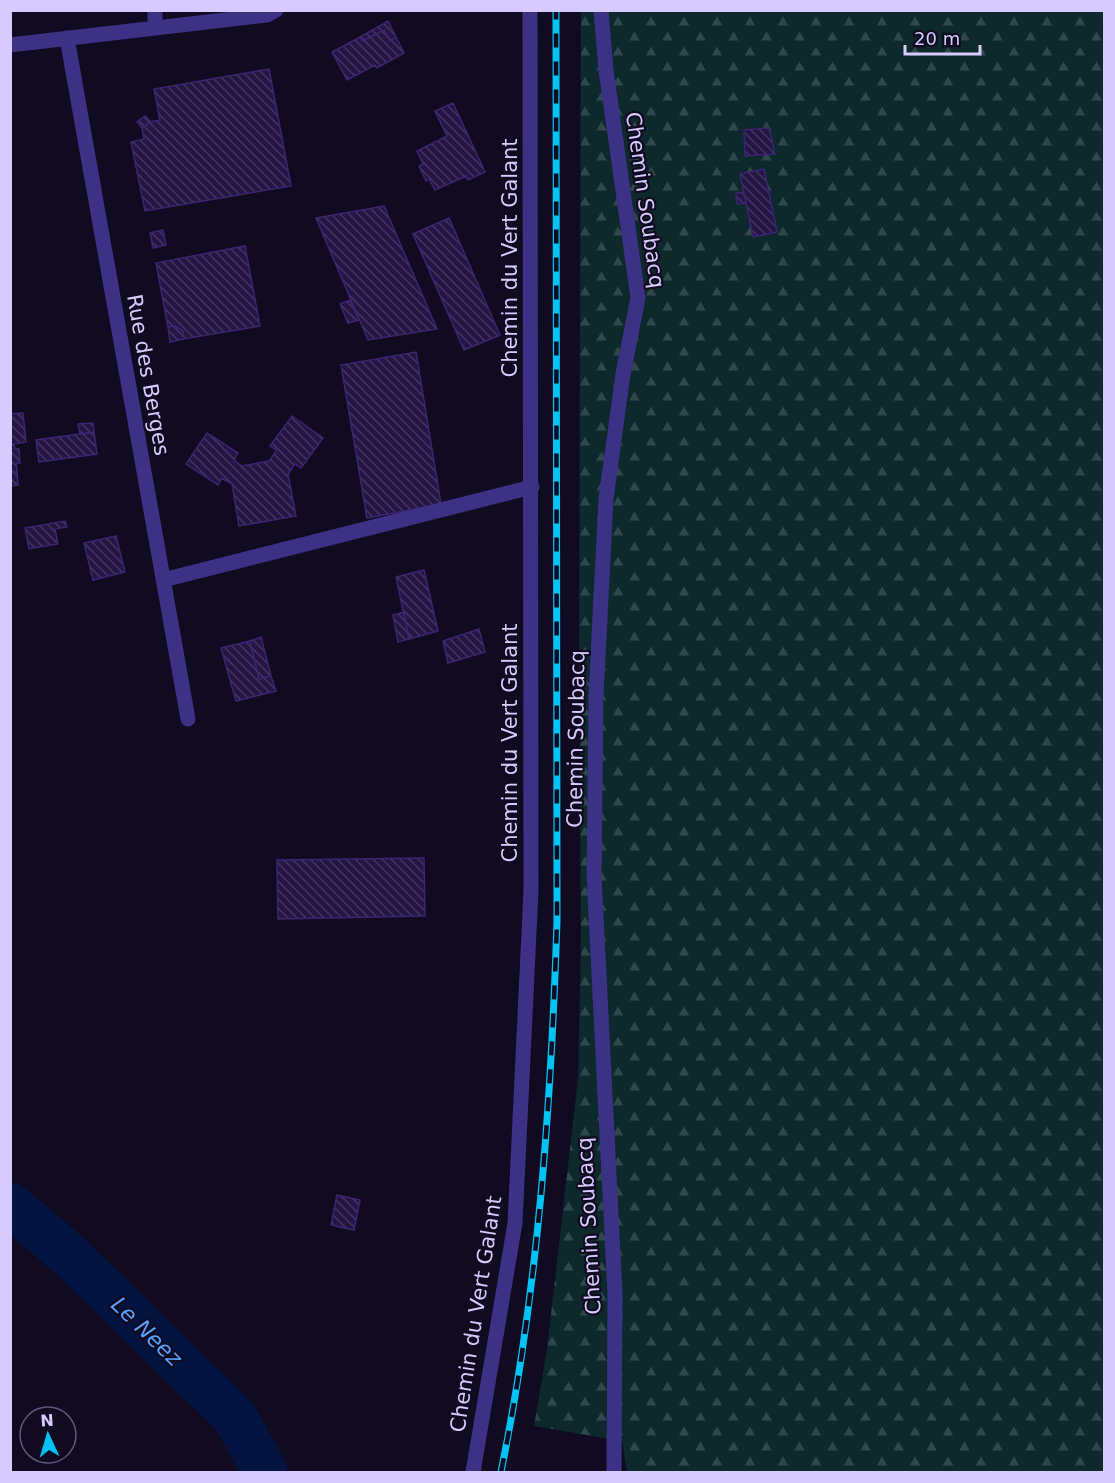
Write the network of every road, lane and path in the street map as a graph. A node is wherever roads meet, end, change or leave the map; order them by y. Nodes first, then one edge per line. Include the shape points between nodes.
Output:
1 (155, 10) edge
2 (276, 10) edge
3 (530, 10) edge
4 (601, 10) edge
5 (155, 28) junction
6 (67, 38) junction
7 (10, 45) edge
8 (532, 487) junction
9 (163, 580) junction
10 (188, 720) dead end
11 (473, 1473) edge
12 (614, 1473) edge

1 - 5 street
2 - 5 street via 267,15
3 - 8 street, Chemin du Vert Galant
4 - 12 street, Chemin Soubacq via 638,298 606,499 596,696 594,875 615,1294
5 - 6 street
6 - 7 street
6 - 9 street, Rue des Berges
8 - 9 street
8 - 11 street, Chemin du Vert Galant via 531,891 515,1223
9 - 10 street, Rue des Berges

